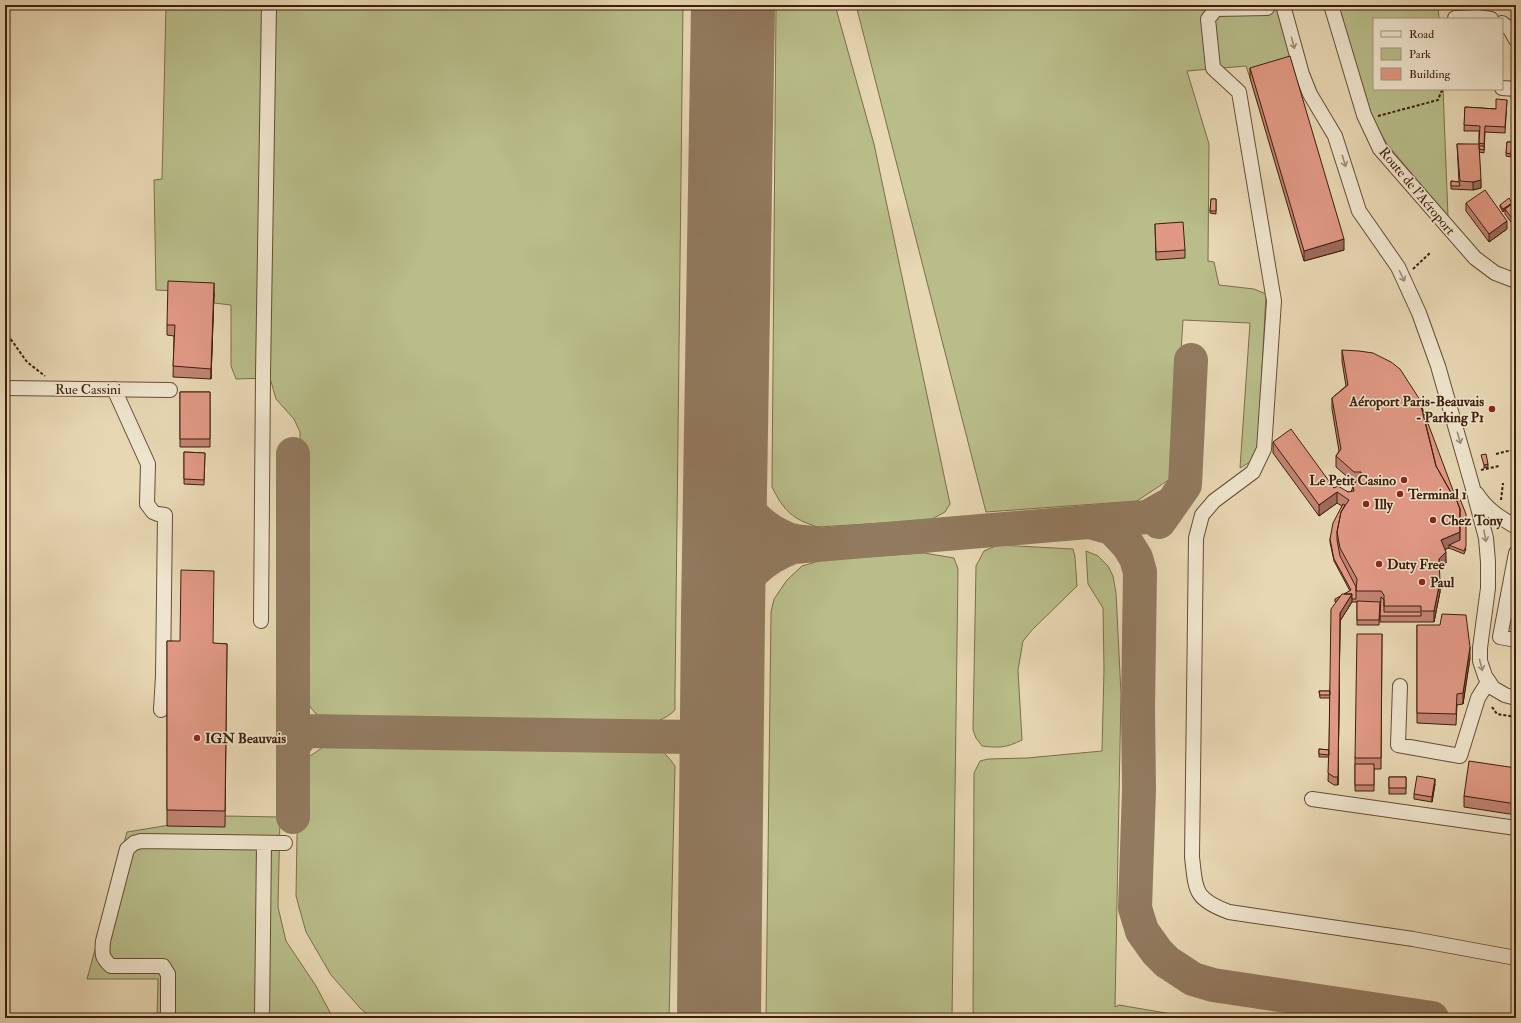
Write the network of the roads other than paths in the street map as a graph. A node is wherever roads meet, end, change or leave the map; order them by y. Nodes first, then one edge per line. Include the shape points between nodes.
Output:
1 (269, 5) edge
2 (1266, 5) edge
3 (1283, 5) edge
4 (1331, 5) edge
5 (1455, 14) edge
6 (1484, 18) edge
7 (1503, 24) edge
8 (1516, 40) edge
9 (1516, 84) edge
10 (1503, 88) edge
11 (1516, 89) edge
12 (1516, 282) edge
13 (5, 388) edge
14 (114, 389) junction
15 (170, 390) dead end
16 (1472, 485) junction
17 (1516, 527) edge
18 (1516, 553) edge
19 (262, 621) dead end
20 (1516, 638) edge
21 (1488, 682) junction
22 (1400, 686) dead end
23 (1516, 698) edge
24 (161, 710) dead end
25 (1312, 799) dead end
26 (1516, 828) edge
27 (285, 843) dead end
28 (264, 844) junction
29 (1516, 958) edge
30 (168, 1018) edge
31 (262, 1018) edge

1 - 19 street
2 - 29 street via 1267,8 1216,9 1208,18 1213,68 1239,92 1274,301 1264,449 1254,472 1214,501 1202,515 1196,538 1192,857 1195,887 1201,898 1229,912 1413,938
3 -> 16 street via 1302,74 1310,94 1335,136 1359,211 1391,256 1419,313 1438,366
4 - 12 street, Route de l'Aéroport via 1364,115 1380,149 1475,258 1495,273
5 - 6 street
7 - 8 street via 1510,29
9 - 11 street
10 - 11 street
13 - 14 street, Rue Cassini
14 - 15 street, Rue Cassini
14 - 24 street via 148,464 147,504 153,512 165,515
16 - 17 street via 1492,512
16 -> 21 street via 1483,525 1488,562 1488,598 1479,654
18 - 20 street via 1500,637
21 - 22 street via 1478,698 1460,756 1398,745
21 - 23 street via 1499,692
25 - 26 street
27 - 28 street
28 - 30 street via 141,840 127,849 103,941 102,954 111,966 163,966 168,974
28 - 31 street

